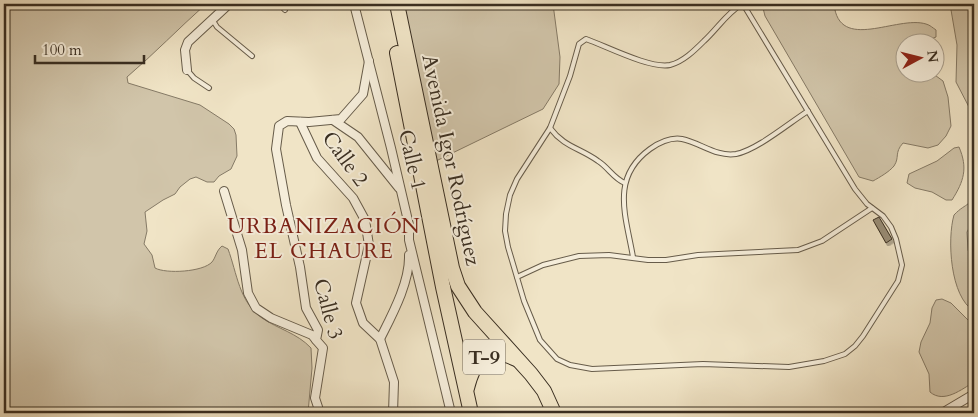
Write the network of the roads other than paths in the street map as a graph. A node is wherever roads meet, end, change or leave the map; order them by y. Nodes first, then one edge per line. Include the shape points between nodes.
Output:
1 (229, 4) edge
2 (279, 4) edge
3 (354, 4) edge
4 (387, 4) edge
5 (397, 4) edge
6 (742, 4) edge
7 (285, 10) dead end
8 (212, 20) junction
9 (252, 56) dead end
10 (369, 61) junction
11 (187, 70) joint
12 (209, 88) dead end
13 (808, 111) junction
14 (333, 120) junction
15 (300, 122) junction
16 (550, 128) junction
17 (625, 183) junction
18 (224, 191) dead end
19 (401, 191) junction
20 (872, 208) junction
21 (409, 240) junction
22 (633, 257) junction
23 (517, 277) junction
24 (380, 339) junction
25 (316, 340) junction
26 (519, 360) junction
27 (467, 389) junction
28 (974, 394) edge
29 (320, 413) edge
30 (393, 413) edge
31 (451, 413) edge
32 (472, 413) edge
33 (554, 413) edge
34 (942, 413) edge

1 - 8 street
2 - 7 lane
3 - 10 street, Calle 1
4 - 27 highway, Avenida Igor Rodríguez / T-9
5 - 26 highway, Avenida Igor Rodríguez / T-9 via 458,286 475,312
6 - 13 lane
6 - 16 lane via 681,61 670,65 655,65 583,40
8 - 9 lane
8 - 11 street via 187,45
10 - 14 street via 363,94 341,119
10 - 19 street, Calle 1
11 - 12 lane
13 - 17 lane via 740,153 723,154 684,140 665,140 635,164
13 - 20 lane via 855,189
14 - 15 street
14 - 19 street via 358,137
15 - 24 street, Calle 2 via 317,158 353,198 365,220 369,245 356,303 363,323
15 - 25 street, Calle 3 via 287,121 278,126 276,149 306,308 318,330
16 - 17 lane via 566,144 597,159
16 - 23 lane via 517,179 507,204 506,239
17 - 22 lane via 624,205
18 - 25 street via 242,250 248,293 256,308 312,335
19 - 21 street, Calle 1
20 - 22 lane via 822,241 798,250 698,255 666,260
20 - 23 lane via 883,216 894,233 902,265 901,274 854,346 839,356 814,363 789,367 703,364 599,368 570,364 557,359 540,340
21 - 24 street via 407,272 397,305
21 - 31 street, Calle 1
22 - 23 lane via 573,257
24 - 30 street, Calle 2 via 394,382
25 - 29 street, Calle 3 via 323,348 315,398
26 - 27 highway, T-9 via 497,352 487,354 475,365
26 - 33 highway, Avenida Igor Rodríguez / T-9 via 544,391
27 - 32 highway, Avenida Igor Rodríguez / T-9
28 - 34 street

